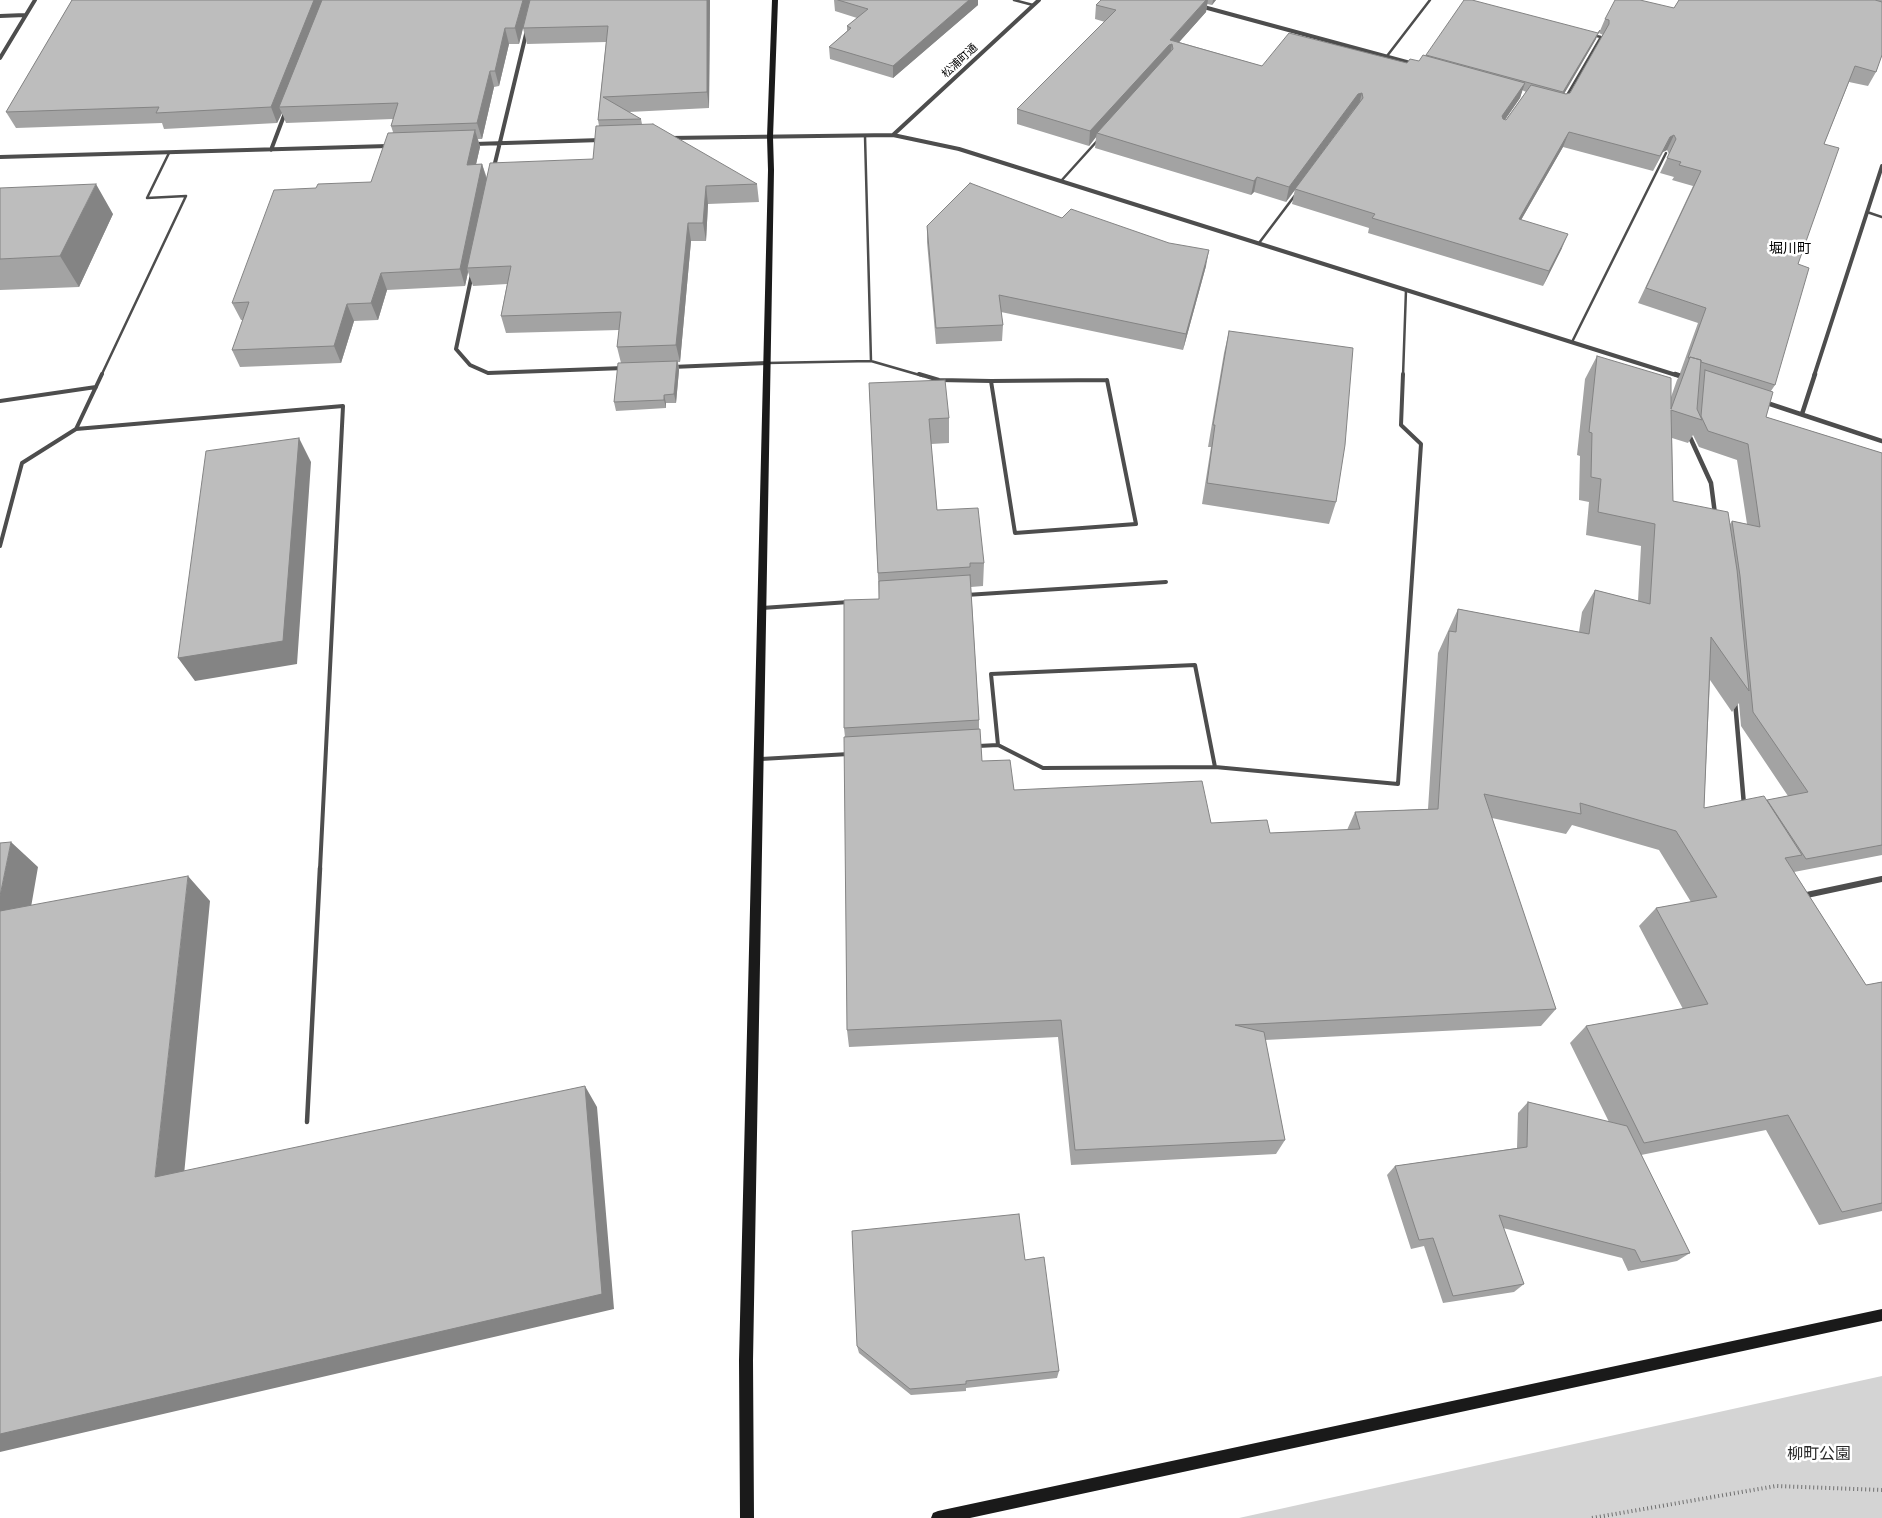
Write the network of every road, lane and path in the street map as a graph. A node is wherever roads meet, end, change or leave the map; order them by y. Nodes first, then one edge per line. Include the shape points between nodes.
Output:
1 (35, 0) edge
2 (775, 0) edge
3 (1014, 0) edge
4 (1038, 0) edge
5 (1430, 0) edge
6 (1033, 5) junction
7 (1197, 5) edge
8 (25, 15) junction
9 (0, 16) edge
10 (527, 29) edge
11 (1592, 35) edge
12 (1387, 56) junction
13 (0, 58) edge
14 (1415, 64) edge
15 (1561, 105) edge
16 (288, 106) edge
17 (893, 135) junction
18 (865, 136) junction
19 (667, 138) edge
20 (770, 138) junction
21 (1099, 139) edge
22 (608, 140) edge
23 (499, 143) junction
24 (470, 144) edge
25 (390, 146) edge
26 (271, 150) junction
27 (168, 152) junction
28 (1666, 153) edge
29 (0, 157) edge
30 (1882, 166) edge
31 (493, 171) edge
32 (1061, 181) junction
33 (1300, 189) edge
34 (1867, 212) junction
35 (1882, 216) edge
36 (1259, 243) junction
37 (474, 265) edge
38 (1406, 290) junction
39 (1572, 342) junction
40 (871, 361) junction
41 (767, 363) junction
42 (668, 367) edge
43 (628, 368) edge
44 (1692, 380) edge
45 (991, 381) junction
46 (96, 388) junction
47 (1758, 400) edge
48 (0, 401) edge
49 (1802, 414) junction
50 (76, 429) junction
51 (1688, 433) edge
52 (1882, 441) edge
53 (1716, 523) edge
54 (0, 546) edge
55 (1166, 582) dead end
56 (959, 595) edge
57 (851, 602) edge
58 (762, 608) junction
59 (1734, 698) edge
60 (998, 745) junction
61 (970, 747) edge
62 (854, 754) edge
63 (758, 759) junction
64 (1215, 767) junction
65 (1750, 813) edge
66 (1882, 879) edge
67 (1797, 889) edge
68 (307, 1122) dead end
69 (1882, 1315) edge
70 (1882, 1490) edge
71 (747, 1518) edge
72 (938, 1518) edge
73 (1592, 1518) edge

1 - 8 street
2 - 20 street
3 - 6 lane
4 - 6 street, 松浦町通
5 - 12 lane
6 - 17 street, 松浦町通
7 - 12 street
8 - 9 street
8 - 13 street
10 - 23 street
11 - 15 lane via 1601,37
12 - 14 street
16 - 26 street
17 - 18 street
17 - 32 street via 959,149
18 - 20 street
18 - 40 lane
19 - 20 street
20 - 41 street
21 - 32 lane
22 - 23 street
23 - 24 street
23 - 31 street
25 - 26 street
26 - 27 street
27 - 29 street
27 - 46 lane via 147,198 186,196
28 - 39 lane
30 - 34 street
32 - 36 street
33 - 36 lane
34 - 35 lane
34 - 49 street
36 - 38 street
37 - 43 street via 456,349 470,366 488,373
38 - 39 street
38 - 64 lane via 1401,425 1421,444 1398,784
39 - 44 street
40 - 41 lane
40 - 45 lane via 939,380
41 - 42 street
41 - 58 street
45 - 45 lane via 1015,533 1136,524 1107,380
46 - 48 lane
46 - 50 lane
47 - 49 street
49 - 52 street
50 - 54 lane via 22,463
50 - 68 lane via 342,406
51 - 53 street via 1711,483
55 - 56 lane
57 - 58 lane
58 - 63 street
59 - 65 street via 1744,805
60 - 61 lane
60 - 64 lane via 1043,768
60 - 64 lane via 991,674 1195,665
62 - 63 lane
63 - 71 street via 746,1350
66 - 67 street via 1803,897
69 - 72 street
70 - 73 path via 1776,1486

